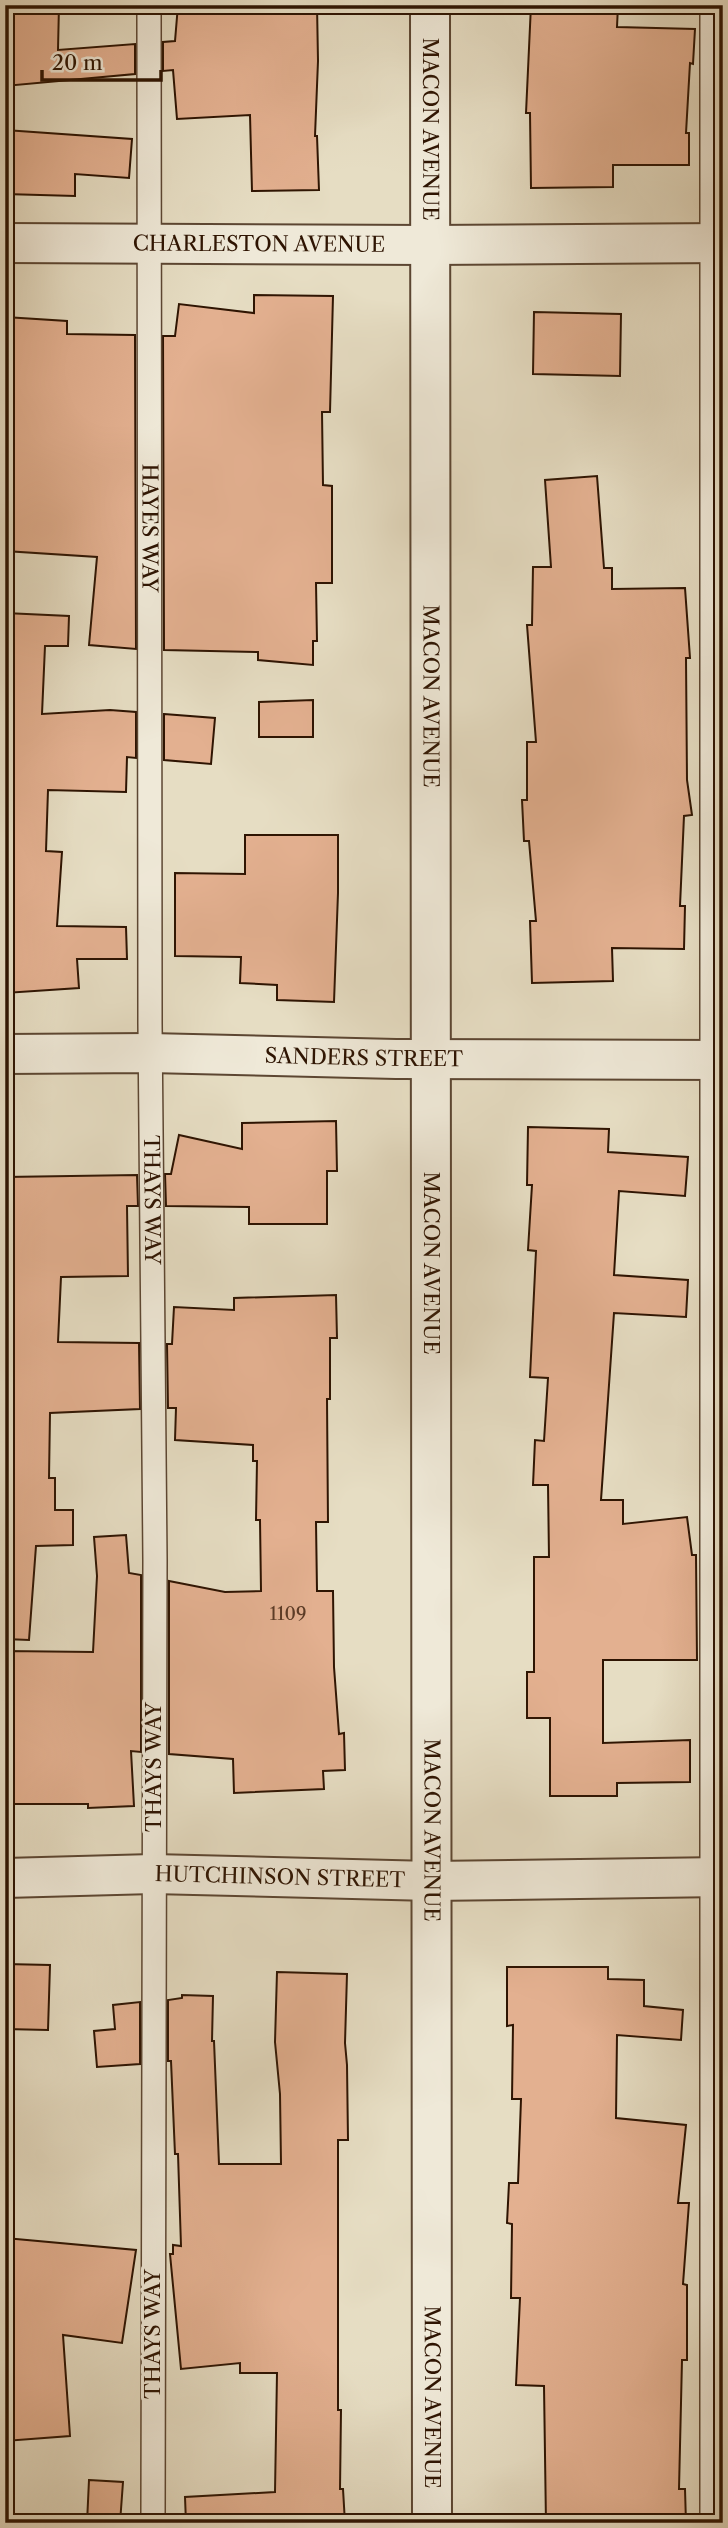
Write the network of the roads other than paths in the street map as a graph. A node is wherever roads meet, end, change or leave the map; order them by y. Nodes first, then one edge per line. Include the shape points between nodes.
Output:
1 (149, 5) edge
2 (430, 5) edge
3 (712, 5) edge
4 (5, 243) edge
5 (150, 243) junction
6 (718, 243) edge
7 (429, 245) junction
8 (150, 1053) junction
9 (5, 1054) edge
10 (430, 1059) junction
11 (717, 1060) edge
12 (153, 1874) junction
13 (717, 1877) edge
14 (5, 1878) edge
15 (431, 1881) junction
16 (153, 2523) edge
17 (432, 2523) edge
18 (712, 2523) edge

1 - 5 lane, HAYES WAY
2 - 7 street, MACON AVENUE
3 - 6 lane
4 - 5 street, CHARLESTON AVENUE
5 - 7 street, CHARLESTON AVENUE
5 - 8 lane, HAYES WAY
6 - 7 street, CHARLESTON AVENUE
6 - 11 lane
7 - 10 street, MACON AVENUE
8 - 9 street, SANDERS STREET
8 - 10 street, SANDERS STREET
8 - 12 lane, THAYS WAY
10 - 11 street, SANDERS STREET
10 - 15 street, MACON AVENUE
11 - 13 lane
12 - 14 street, HUTCHINSON STREET
12 - 15 street, HUTCHINSON STREET
12 - 16 lane, THAYS WAY
13 - 15 street, HUTCHINSON STREET
13 - 18 lane
15 - 17 street, MACON AVENUE

